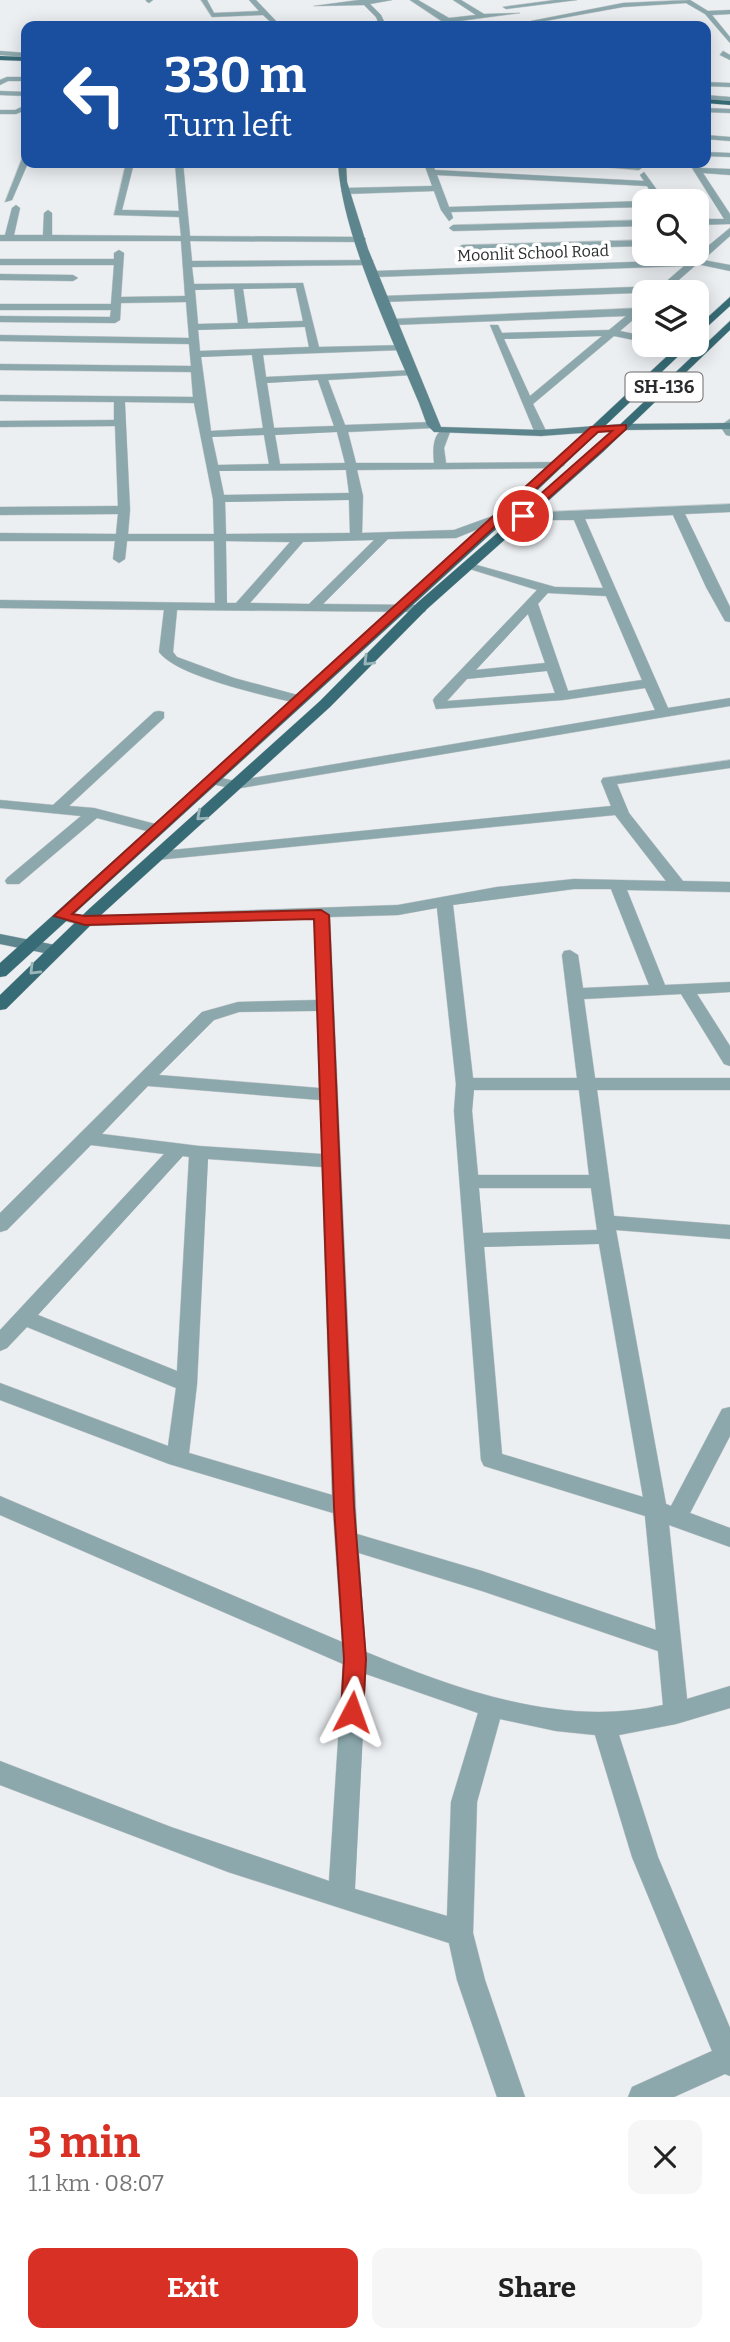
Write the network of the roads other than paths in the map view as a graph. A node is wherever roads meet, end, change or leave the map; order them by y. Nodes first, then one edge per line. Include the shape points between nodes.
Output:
1 (204, 0) edge
2 (252, 0) edge
3 (307, 0) edge
4 (389, 0) edge
5 (414, 0) edge
6 (456, 0) edge
7 (573, 0) edge
8 (615, 0) edge
9 (687, 0) edge
10 (363, 2) edge
11 (648, 2) edge
12 (623, 5) junction
13 (317, 6) junction
14 (730, 12) edge
15 (264, 13) junction
16 (517, 13) junction
17 (707, 13) junction
18 (484, 17) junction
19 (270, 20) joint
20 (254, 21) edge
21 (332, 21) edge
22 (381, 21) edge
23 (447, 21) edge
24 (461, 21) edge
25 (534, 21) joint
26 (730, 41) edge
27 (0, 59) edge
28 (21, 61) edge
29 (21, 79) edge
30 (0, 83) edge
31 (711, 84) edge
32 (730, 85) edge
33 (0, 93) edge
34 (21, 94) edge
35 (711, 103) edge
36 (730, 105) edge
37 (21, 109) edge
38 (0, 112) edge
39 (10, 112) junction
40 (0, 120) edge
41 (711, 137) edge
42 (730, 139) edge
43 (711, 154) edge
44 (730, 155) edge
45 (22, 168) edge
46 (129, 168) edge
47 (179, 168) edge
48 (343, 168) edge
49 (429, 168) edge
50 (442, 168) edge
51 (640, 168) edge
52 (697, 168) edge
53 (707, 168) edge
54 (730, 172) edge
55 (650, 184) junction
56 (437, 188) junction
57 (653, 189) edge
58 (345, 191) junction
59 (8, 200) dead end
60 (632, 204) edge
61 (16, 208) dead end
62 (445, 210) junction
63 (48, 213) dead end
64 (183, 214) junction
65 (730, 221) edge
66 (709, 222) edge
67 (632, 223) edge
68 (453, 228) junction
69 (730, 231) edge
70 (5, 238) edge
71 (47, 238) junction
72 (120, 238) junction
73 (186, 239) junction
74 (361, 239) junction
75 (709, 241) edge
76 (719, 241) junction
77 (632, 243) edge
78 (462, 248) junction
79 (709, 249) edge
80 (0, 262) edge
81 (73, 262) junction
82 (118, 262) junction
83 (370, 262) junction
84 (295, 263) junction
85 (187, 264) junction
86 (709, 264) edge
87 (632, 265) edge
88 (689, 266) edge
89 (730, 268) edge
90 (472, 271) junction
91 (375, 274) junction
92 (0, 277) edge
93 (673, 280) edge
94 (300, 285) junction
95 (238, 286) junction
96 (632, 291) edge
97 (73, 292) junction
98 (189, 293) junction
99 (382, 299) junction
100 (730, 300) edge
101 (116, 303) junction
102 (0, 307) edge
103 (632, 309) edge
104 (632, 316) edge
105 (490, 318) junction
106 (0, 319) edge
107 (115, 320) junction
108 (709, 321) edge
109 (393, 322) junction
110 (310, 324) junction
111 (730, 324) edge
112 (243, 326) junction
113 (192, 327) junction
114 (612, 333) junction
115 (498, 337) junction
116 (632, 337) edge
117 (0, 338) edge
118 (114, 340) junction
119 (193, 341) junction
120 (402, 347) junction
121 (314, 350) junction
122 (257, 352) junction
123 (195, 354) junction
124 (669, 357) edge
125 (0, 367) edge
126 (196, 369) junction
127 (411, 372) junction
128 (322, 377) junction
129 (262, 380) junction
130 (35, 383) junction
131 (0, 398) edge
132 (119, 399) junction
133 (199, 400) junction
134 (528, 403) junction
135 (120, 423) junction
136 (0, 424) edge
137 (433, 425) junction
138 (622, 427) junction
139 (729, 427) edge
140 (342, 429) junction
141 (595, 429) junction
142 (269, 432) junction
143 (444, 432) junction
144 (541, 433) junction
145 (208, 434) junction
146 (440, 464) junction
147 (353, 465) junction
148 (559, 465) junction
149 (275, 467) junction
150 (214, 468) junction
151 (358, 496) junction
152 (219, 499) junction
153 (730, 508) edge
154 (124, 510) junction
155 (0, 511) edge
156 (678, 512) junction
157 (523, 516) junction
158 (578, 516) junction
159 (502, 517) junction
160 (356, 536) junction
161 (385, 536) junction
162 (0, 537) edge
163 (221, 538) junction
164 (300, 538) junction
165 (123, 539) junction
166 (119, 559) dead end
167 (466, 566) junction
168 (545, 589) junction
169 (612, 592) junction
170 (0, 604) edge
171 (531, 604) junction
172 (171, 605) junction
173 (220, 606) junction
174 (240, 606) junction
175 (312, 608) junction
176 (401, 608) junction
177 (420, 609) junction
178 (730, 618) edge
179 (552, 666) junction
180 (461, 676) junction
181 (651, 683) junction
182 (563, 696) junction
183 (300, 700) junction
184 (730, 702) edge
185 (663, 713) junction
186 (159, 715) dead end
187 (730, 765) edge
188 (212, 780) junction
189 (235, 785) junction
190 (0, 804) edge
191 (57, 809) junction
192 (620, 810) junction
193 (94, 813) junction
194 (158, 829) junction
195 (157, 855) junction
196 (13, 881) dead end
197 (617, 884) junction
198 (678, 886) junction
199 (730, 887) edge
200 (445, 904) junction
201 (321, 915) junction
202 (62, 916) junction
203 (85, 921) junction
204 (0, 939) edge
205 (30, 944) junction
206 (54, 950) junction
207 (570, 955) dead end
208 (0, 972) edge
209 (730, 987) edge
210 (686, 989) junction
211 (659, 990) junction
212 (575, 994) junction
213 (0, 1005) edge
214 (326, 1005) junction
215 (730, 1060) edge
216 (144, 1080) junction
217 (465, 1084) junction
218 (730, 1084) edge
219 (589, 1085) junction
220 (329, 1096) junction
221 (86, 1138) junction
222 (189, 1151) junction
223 (332, 1161) junction
224 (469, 1181) junction
225 (600, 1182) junction
226 (0, 1224) edge
227 (606, 1230) junction
228 (730, 1232) edge
229 (474, 1240) junction
230 (24, 1317) junction
231 (0, 1343) edge
232 (187, 1384) junction
233 (0, 1391) edge
234 (730, 1415) edge
235 (177, 1458) junction
236 (0, 1505) edge
237 (344, 1507) junction
238 (666, 1514) junction
239 (730, 1538) edge
240 (349, 1541) junction
241 (670, 1645) junction
242 (355, 1659) junction
243 (730, 1697) edge
244 (492, 1706) junction
245 (676, 1713) junction
246 (604, 1726) junction
247 (0, 1773) edge
248 (341, 1896) junction
249 (460, 1933) junction
250 (729, 2060) edge
251 (512, 2097) edge
252 (642, 2097) edge

1 - 15 street via 212,15
2 - 15 street
3 - 13 street
4 - 10 street
5 - 23 street
6 - 18 street
7 - 16 street via 503,6
8 - 12 street
9 - 11 street
9 - 17 street
10 - 13 street
10 - 22 street
11 - 12 street
12 - 25 street
13 - 21 street
14 - 17 street
15 - 19 street
16 - 18 street
16 - 25 street
17 - 26 street
18 - 24 street
19 - 20 street
27 - 28 street
29 - 30 street
31 - 32 street
33 - 34 street
35 - 36 street
37 - 39 street
38 - 39 street
39 - 40 street
41 - 42 street
43 - 44 street
45 - 59 street
46 - 64 street via 117,213
47 - 64 street
48 - 58 street
49 - 56 street
50 - 55 street
51 - 55 street
52 - 65 street
53 - 54 street
55 - 57 street
56 - 58 street
56 - 62 street
58 - 74 street
60 - 62 street
61 - 70 street
62 - 68 street
63 - 71 street
64 - 73 street
65 - 66 street
67 - 68 street
68 - 78 street
69 - 76 street
70 - 71 street
71 - 72 street
72 - 73 street
72 - 82 street
73 - 74 street
73 - 85 street
74 - 83 street
75 - 76 street
76 - 79 street
77 - 78 street
78 - 90 street
80 - 81 street
81 - 82 street
81 - 97 street
82 - 101 street
83 - 84 street
83 - 91 street
84 - 85 street
84 - 94 street
85 - 98 street
86 - 89 street, Moonlit School Road
87 - 90 street, Moonlit School Road
88 - 93 street
90 - 91 street, Moonlit School Road
91 - 99 street
92 - 97 street
94 - 95 street
94 - 110 street
95 - 98 street
95 - 112 street
96 - 99 street
97 - 101 street
97 - 102 street
98 - 101 street
98 - 113 street
99 - 109 street
100 - 108 main road
101 - 107 street
103 - 105 street
104 - 114 street
105 - 109 street
105 - 115 street
106 - 107 street
107 - 118 street
109 - 120 street
110 - 112 street
110 - 121 street
111 - 138 main road, SH-136
112 - 113 street
113 - 119 street
114 - 115 street
114 - 116 street
114 - 134 street
115 - 134 street
117 - 118 street
118 - 119 street
119 - 123 street
120 - 121 street
120 - 127 street
121 - 122 street
122 - 123 street
122 - 129 street
123 - 126 street
124 - 141 main road, SH-136
125 - 130 street
126 - 130 street
126 - 133 street
127 - 128 street
127 - 137 street
128 - 129 street
128 - 140 street
129 - 142 street
130 - 131 street
130 - 132 street
132 - 133 street
132 - 135 street
133 - 145 street
134 - 144 street
135 - 136 street
135 - 154 street
137 - 140 street
137 - 143 street
138 - 139 street
138 - 141 street
138 - 157 main road, SH-136
140 - 142 street
140 - 147 street
141 - 144 street
141 - 148 main road, SH-136
142 - 145 street
142 - 149 street
143 - 144 street
143 - 146 street via 438,448
145 - 150 street
146 - 147 street
146 - 148 street
147 - 149 street
147 - 151 street
148 - 159 main road, SH-136
149 - 150 street
150 - 152 street
151 - 152 street
151 - 160 street
152 - 163 street
153 - 156 street
154 - 155 street
154 - 165 street
156 - 158 street
156 - 178 street
157 - 158 street
157 - 167 main road, SH-136
158 - 169 street
159 - 161 street via 456,534
159 - 176 main road, SH-136
160 - 161 street
160 - 164 street
161 - 175 street
162 - 165 street
163 - 164 street
163 - 165 street
163 - 173 street
164 - 174 street
165 - 166 street
167 - 168 street
167 - 177 main road, SH-136
168 - 169 street
168 - 171 street
169 - 181 street
170 - 172 street
171 - 179 street
171 - 180 street
172 - 173 street
172 - 183 street via 166,652 172,660
173 - 174 street
174 - 175 street
175 - 176 street
176 - 177 street
176 - 183 main road, SH-136
177 -> 189 main road, SH-136 via 326,704
179 - 180 street
179 - 182 street
180 - 182 street via 440,700 441,706
181 - 182 street
181 - 185 street
183 - 188 main road, SH-136
184 - 185 street
185 - 189 street
186 - 191 street
187 - 192 street via 608,781
188 - 189 street
188 - 194 main road, SH-136
189 -> 195 main road, SH-136
190 - 191 street
191 - 193 street
192 - 195 street
192 - 198 street
193 - 194 street
193 - 196 street
194 - 202 main road, SH-136
195 - 203 main road, SH-136
197 - 198 street
197 - 200 street via 497,892
197 - 211 street
198 - 199 street
200 - 201 street
200 - 217 street
201 - 203 street
201 - 214 street
202 - 203 street
202 - 205 main road, SH-136
203 - 206 main road, SH-136
204 - 205 street
205 - 206 street
205 - 208 main road, SH-136
206 -> 213 main road, SH-136
207 - 212 street
209 - 210 street
210 - 211 street
210 - 215 street
211 - 212 street
212 - 219 street
214 - 216 street via 220,1009
214 - 220 street
216 - 220 street
216 - 221 street
217 - 219 street
217 - 224 street
218 - 219 street
219 - 225 street
220 - 223 street
221 - 222 street
221 - 226 street
222 - 223 street
222 - 230 street
222 - 232 street
223 - 237 street
224 - 225 street
224 - 229 street
225 - 227 street
227 - 228 street
227 - 229 street
227 - 238 street
229 - 238 street via 492,1460
230 - 231 street
230 - 232 street
232 - 235 street
233 - 235 street
234 - 238 street
235 - 237 street
236 - 242 street
237 - 240 street
238 - 239 street
238 - 241 street
240 - 241 street
240 - 242 street
241 - 245 street
242 - 244 street
242 - 248 street
243 - 245 street
244 - 246 street
244 - 249 street via 464,1802
245 - 246 street
246 - 250 street via 645,1857
247 - 248 street via 156,1836
248 - 249 street
249 - 251 street via 471,1980
250 - 252 street

